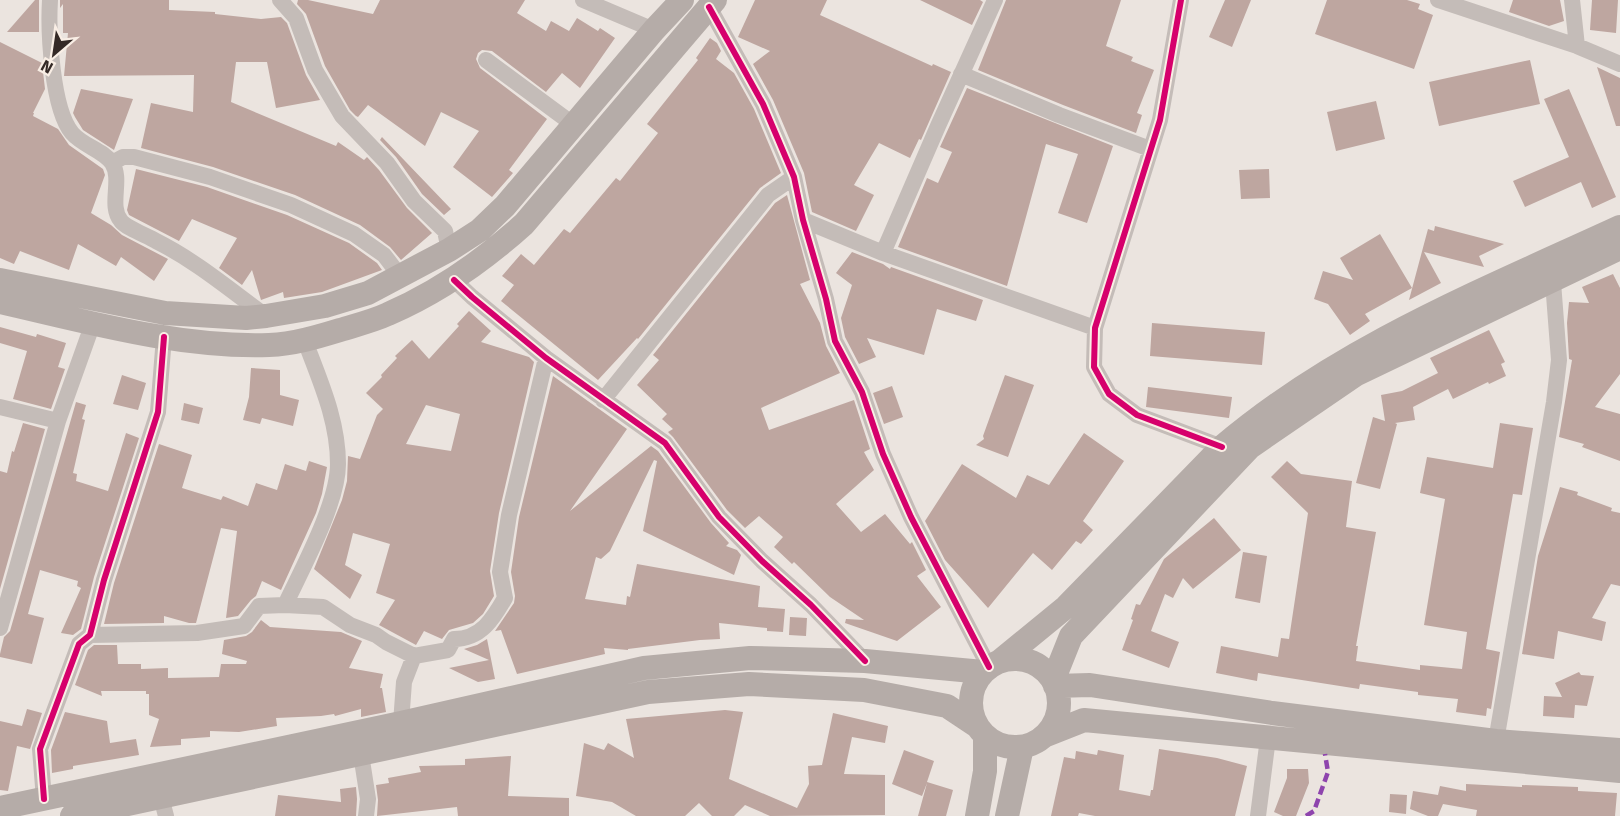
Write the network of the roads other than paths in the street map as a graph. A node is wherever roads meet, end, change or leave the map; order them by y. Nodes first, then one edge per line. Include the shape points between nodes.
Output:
1 (50, 0) edge
2 (280, 0) edge
3 (583, 0) edge
4 (682, 0) edge
5 (995, 0) edge
6 (1181, 0) edge
7 (1438, 0) edge
8 (1572, 0) edge
9 (712, 4) edge
10 (654, 30) junction
11 (1577, 46) junction
12 (486, 60) dead end
13 (1620, 64) edge
14 (961, 74) junction
15 (574, 125) junction
16 (1150, 149) junction
17 (112, 163) junction
18 (794, 177) junction
19 (803, 220) junction
20 (1620, 227) edge
21 (1620, 248) edge
22 (449, 250) junction
23 (883, 253) junction
24 (400, 276) junction
25 (0, 280) edge
26 (454, 280) junction
27 (1553, 282) junction
28 (0, 302) edge
29 (266, 316) junction
30 (93, 323) junction
31 (1095, 328) junction
32 (164, 337) junction
33 (305, 341) junction
34 (546, 358) junction
35 (603, 400) junction
36 (0, 407) edge
37 (58, 421) junction
38 (1222, 447) junction
39 (285, 605) junction
40 (0, 628) edge
41 (90, 635) junction
42 (414, 656) junction
43 (865, 661) junction
44 (991, 666) junction
45 (1054, 683) junction
46 (401, 723) junction
47 (981, 731) junction
48 (1046, 735) junction
49 (1268, 738) junction
50 (1496, 741) junction
51 (1022, 747) junction
52 (1620, 750) edge
53 (361, 754) junction
54 (1620, 771) edge
55 (44, 799) junction
56 (164, 806) edge
57 (0, 808) edge
58 (72, 816) edge
59 (366, 816) edge
60 (977, 816) edge
61 (1006, 816) edge
62 (1258, 816) edge

1 - 17 street via 53,74 67,127 80,142
2 - 22 street via 296,18 315,70 342,116 387,163 414,201 445,231
3 - 10 street
4 - 10 main road
5 - 14 street
6 - 16 street via 1160,120
7 - 11 street
8 - 11 street
9 - 18 street via 763,104
9 - 26 main road via 524,224
10 - 15 main road
11 - 13 street
12 - 15 street
14 - 16 street
14 - 23 street
15 - 22 main road via 505,206 480,230
16 - 31 street
17 - 24 street via 134,157 210,177 291,205 354,234 384,255
17 - 29 street via 116,212 122,223 177,251
18 - 19 street
18 - 35 street via 768,195
19 - 23 street
19 - 44 street via 835,341 862,392 883,454 911,516
20 - 38 main road via 1442,308 1343,361
21 - 27 main road
22 - 24 main road
23 - 31 street
24 - 29 main road via 368,293 325,306
25 - 29 main road via 165,313
26 - 33 main road via 387,315
26 - 34 street
27 - 45 main road via 1355,375 1250,447 1071,636
27 - 50 street via 1558,360 1554,402
28 - 30 main road
30 - 32 main road
30 - 37 street
31 - 38 street via 1094,367 1109,394 1137,415
32 - 33 main road via 213,343
32 - 41 street via 158,412
33 - 39 street via 328,401 338,466 332,500
34 - 35 street
34 - 42 street via 509,515 500,572 505,598 480,632 454,639 448,650
35 - 43 street via 665,443 719,517
36 - 37 street
37 - 40 street
38 - 44 main road via 1066,607
39 - 41 street via 259,606 244,626 197,633
39 - 42 street via 323,608
41 - 55 street via 80,644 40,748
42 - 46 street via 404,682
43 - 44 main road
43 - 46 main road via 750,658 644,668
44 - 45 main road via 1015,659 1030,662 1043,669
44 - 47 main road via 976,681 970,703
45 - 48 main road via 1058,712
45 - 50 main road
46 - 55 main road
47 - 51 main road via 1002,746
47 - 53 main road via 947,706 874,692 749,684 648,692
47 - 60 main road via 985,771
48 - 49 main road via 1084,720
48 - 51 main road
49 - 54 main road
49 - 62 street
50 - 52 main road
51 - 61 main road
53 - 56 main road
53 - 59 street via 368,799
55 - 57 main road
56 - 58 main road

